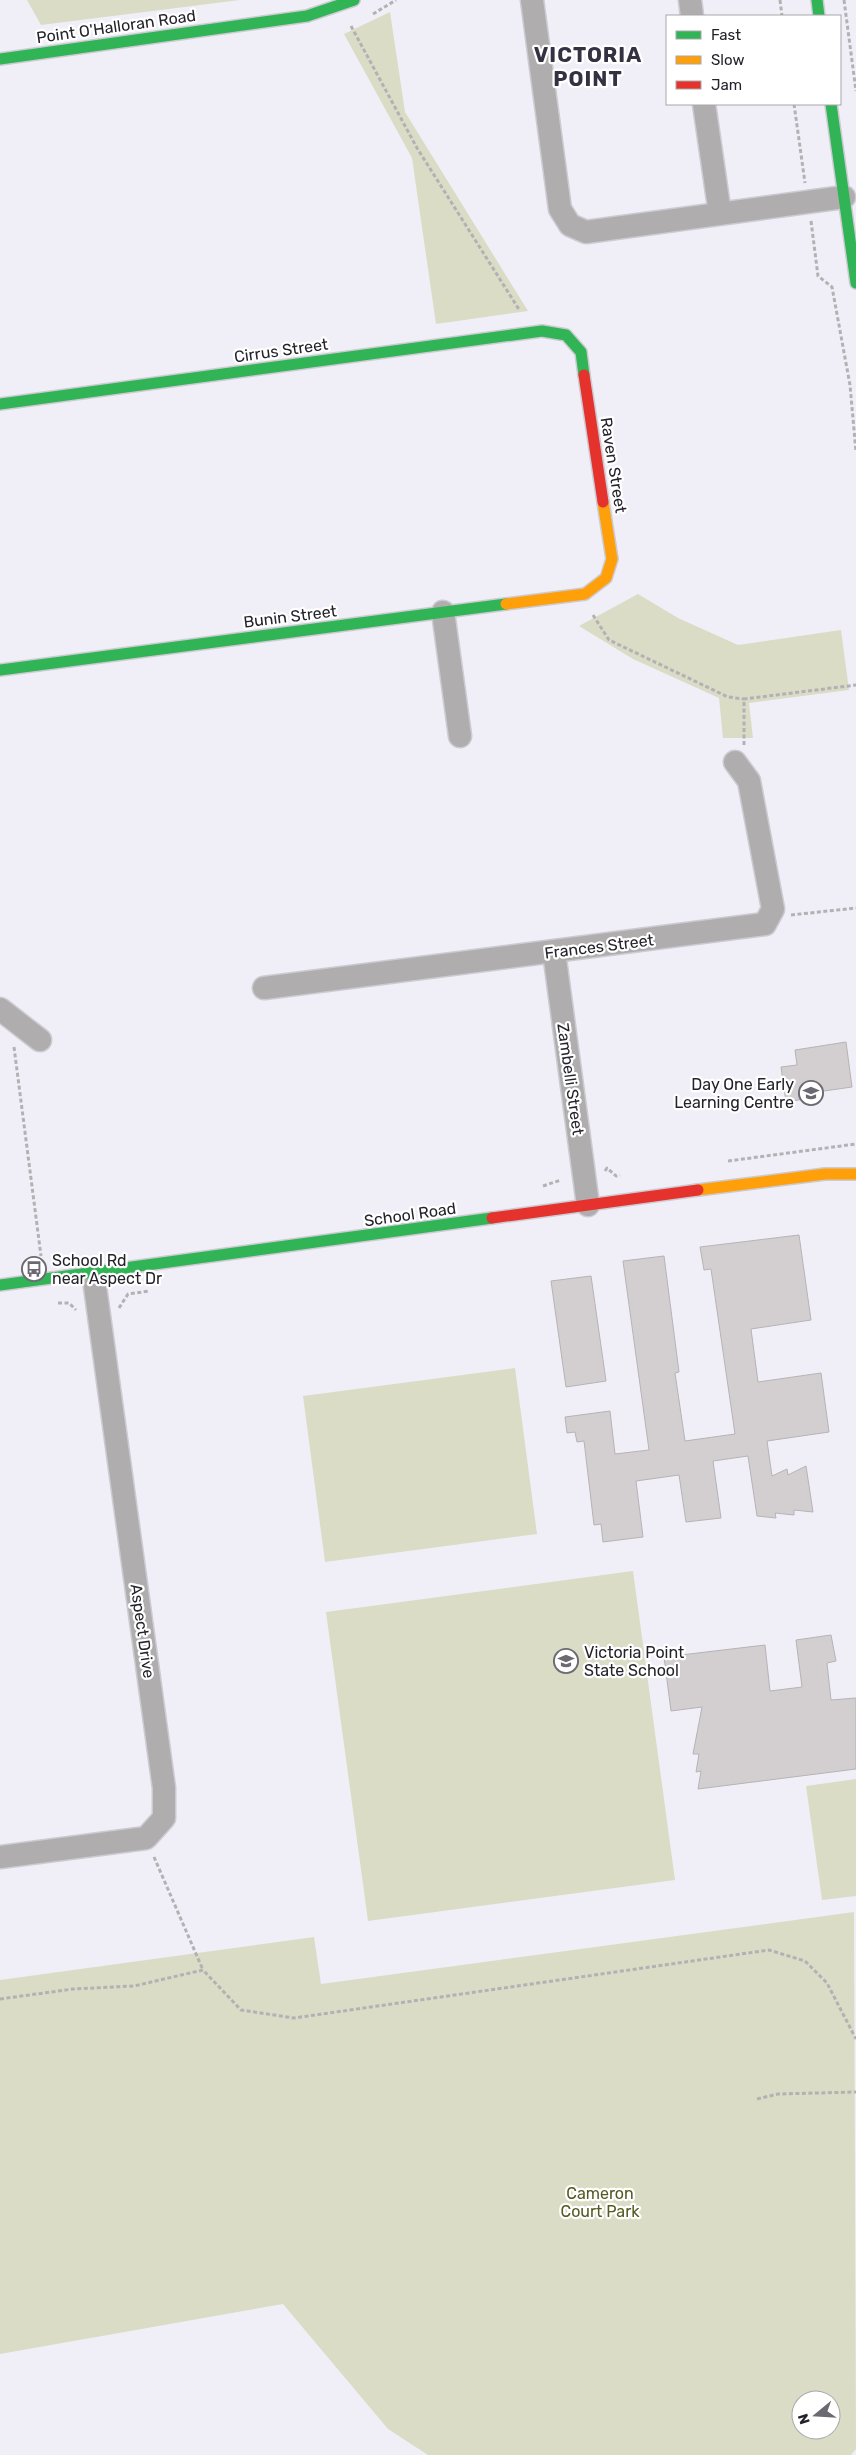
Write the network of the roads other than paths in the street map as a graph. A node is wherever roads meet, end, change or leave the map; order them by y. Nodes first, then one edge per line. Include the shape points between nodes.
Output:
1 (354, 0) edge
2 (532, 0) edge
3 (690, 0) edge
4 (817, 0) edge
5 (692, 15) edge
6 (819, 15) edge
7 (0, 59) edge
8 (704, 105) edge
9 (831, 105) edge
10 (844, 197) junction
11 (720, 214) junction
12 (856, 283) edge
13 (566, 335) joint
14 (0, 404) edge
15 (585, 594) joint
16 (443, 612) junction
17 (0, 670) edge
18 (460, 736) dead end
19 (735, 762) road end
20 (554, 952) junction
21 (264, 988) dead end
22 (5, 1013) edge
23 (40, 1040) dead end
24 (856, 1165) edge
25 (824, 1174) junction
26 (856, 1174) edge
27 (588, 1205) junction
28 (94, 1272) junction
29 (0, 1285) edge
30 (0, 1857) edge

1 - 7 street, Point O'Halloran Road via 307,16
2 - 11 street via 560,209 570,225 586,232
3 - 5 street
4 - 6 street
8 - 11 street
9 - 10 street
10 - 11 street
10 - 12 street
13 - 14 street, Cirrus Street via 542,331
13 - 15 street, Raven Street via 581,352 612,559 606,578
15 - 16 street, Bunin Street
16 - 17 street, Bunin Street
16 - 18 street
19 - 20 street, Frances Street via 749,781 773,908 765,924
20 - 21 street, Frances Street
20 - 27 street, Zambelli Street
22 - 23 street
24 - 25 street, School Road
25 - 26 street, School Road
25 - 27 street, School Road
27 - 28 street, School Road
28 - 29 street, School Road
28 - 30 street, Aspect Drive via 164,1788 164,1818 146,1838

